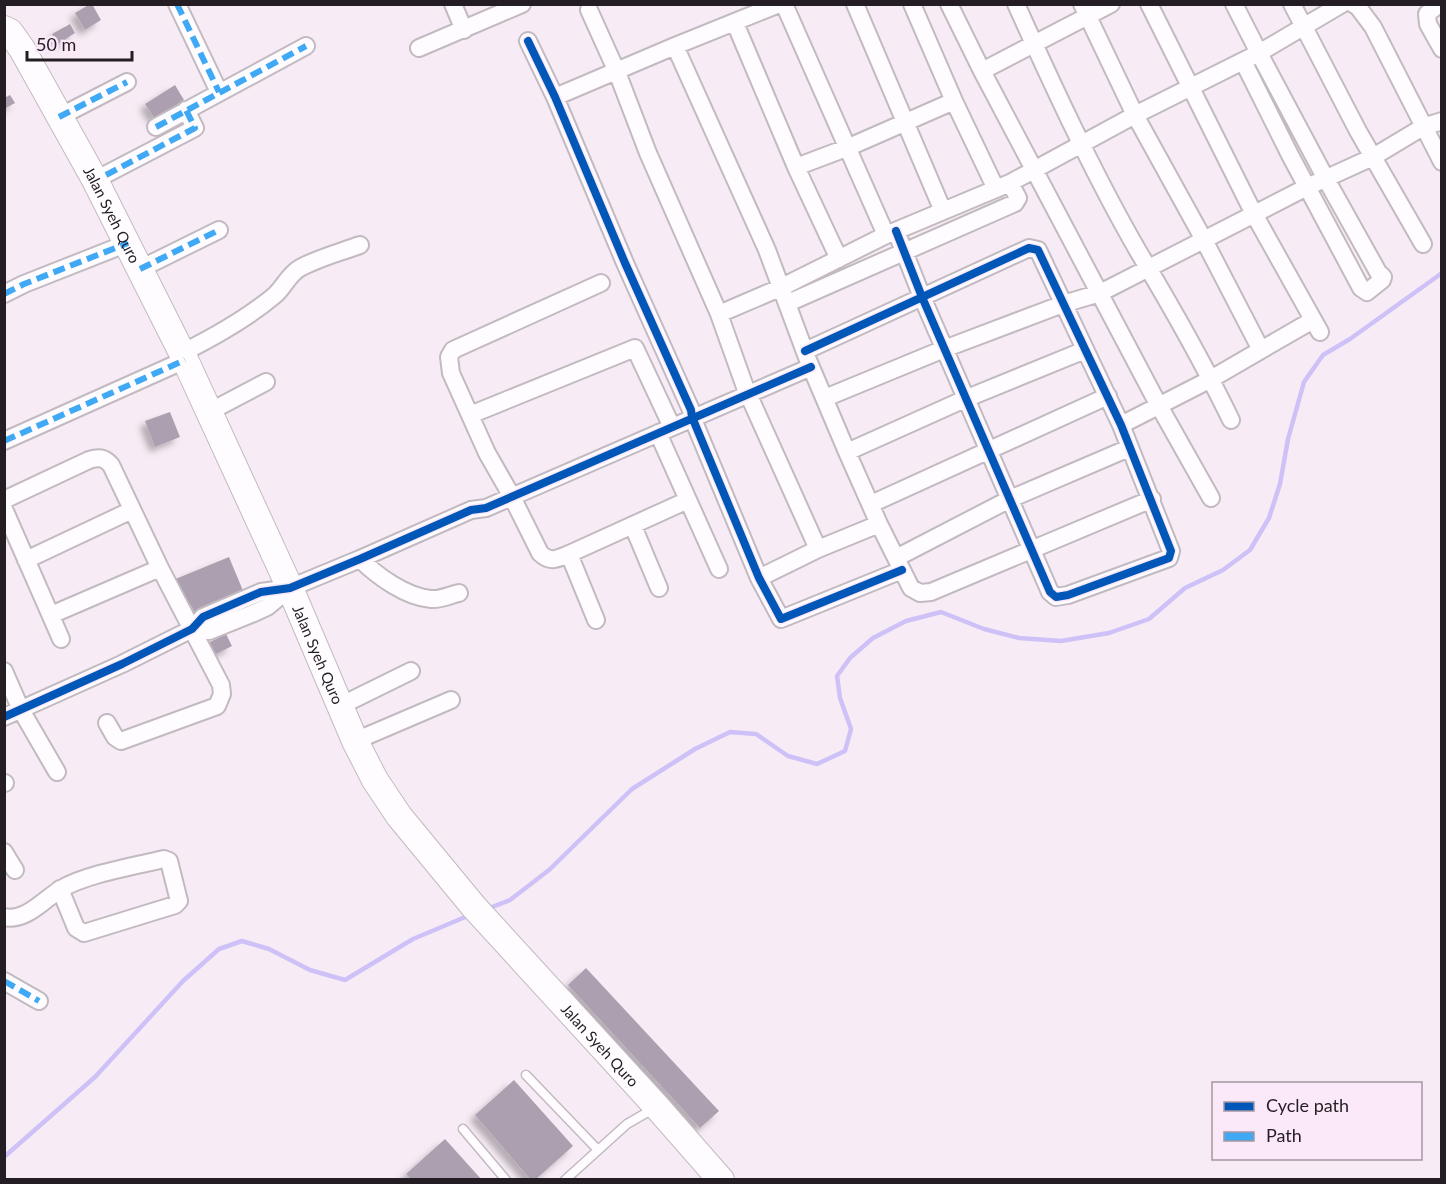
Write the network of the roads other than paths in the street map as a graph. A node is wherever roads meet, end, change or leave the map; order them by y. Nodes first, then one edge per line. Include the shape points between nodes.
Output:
1 (177, 4) edge
2 (453, 4) edge
3 (522, 4) edge
4 (779, 4) edge
5 (784, 4) edge
6 (855, 4) edge
7 (912, 4) edge
8 (949, 4) edge
9 (1016, 4) edge
10 (1111, 4) edge
11 (1149, 4) edge
12 (1234, 4) edge
13 (1292, 4) edge
14 (1342, 4) edge
15 (1353, 4) edge
16 (1439, 4) edge
17 (589, 10) dead end
18 (1086, 11) edge
19 (735, 23) junction
20 (1304, 28) junction
21 (4, 29) edge
22 (464, 30) junction
23 (528, 41) dead end
24 (306, 46) dead end
25 (675, 46) junction
26 (1035, 46) junction
27 (419, 48) dead end
28 (1442, 49) edge
29 (1259, 53) junction
30 (1243, 61) junction
31 (982, 71) junction
32 (617, 72) junction
33 (127, 82) dead end
34 (1190, 87) junction
35 (219, 92) junction
36 (555, 98) junction
37 (954, 101) junction
38 (186, 110) junction
39 (1135, 115) junction
40 (59, 117) junction
41 (1442, 121) edge
42 (906, 122) junction
43 (156, 127) dead end
44 (1423, 127) junction
45 (1082, 144) junction
46 (849, 147) junction
47 (1373, 157) junction
48 (1442, 162) edge
49 (796, 167) junction
50 (1035, 170) junction
51 (1326, 179) junction
52 (95, 180) junction
53 (1003, 186) junction
54 (1307, 187) junction
55 (944, 211) junction
56 (1254, 214) junction
57 (219, 230) dead end
58 (891, 233) junction
59 (1204, 240) junction
60 (128, 243) junction
61 (1423, 244) dead end
62 (360, 245) dead end
63 (903, 252) junction
64 (839, 259) junction
65 (1149, 267) junction
66 (140, 269) junction
67 (601, 283) dead end
68 (782, 287) junction
69 (1100, 293) junction
70 (4, 294) edge
71 (922, 297) junction
72 (788, 303) junction
73 (1063, 304) junction
74 (719, 314) junction
75 (944, 349) junction
76 (1085, 350) junction
77 (1260, 350) junction
78 (183, 356) junction
79 (808, 359) junction
80 (1211, 379) junction
81 (266, 382) dead end
82 (746, 390) junction
83 (1108, 396) junction
84 (825, 399) junction
85 (966, 399) junction
86 (1158, 404) junction
87 (209, 412) junction
88 (692, 414) junction
89 (470, 415) junction
90 (1231, 420) dead end
91 (1121, 425) junction
92 (666, 427) junction
93 (4, 441) edge
94 (1130, 448) junction
95 (988, 449) junction
96 (847, 452) junction
97 (509, 491) junction
98 (1211, 498) dead end
99 (1152, 499) junction
100 (4, 500) edge
101 (688, 500) junction
102 (1010, 500) junction
103 (871, 504) junction
104 (4, 509) edge
105 (132, 510) junction
106 (879, 524) junction
107 (633, 526) junction
108 (818, 549) junction
109 (1031, 549) junction
110 (569, 554) junction
111 (360, 559) junction
112 (26, 560) junction
113 (899, 564) junction
114 (160, 568) junction
115 (719, 569) dead end
116 (759, 578) junction
117 (290, 588) junction
118 (659, 588) dead end
119 (459, 593) dead end
120 (51, 615) junction
121 (596, 620) dead end
122 (192, 629) junction
123 (61, 639) dead end
124 (4, 671) edge
125 (411, 672) dead end
126 (451, 700) dead end
127 (340, 706) junction
128 (21, 710) junction
129 (4, 717) edge
130 (107, 723) dead end
131 (355, 741) junction
132 (57, 772) dead end
133 (4, 852) edge
134 (15, 870) dead end
135 (60, 889) junction
136 (4, 917) edge
137 (4, 981) edge
138 (39, 1001) dead end
139 (526, 1074) dead end
140 (657, 1107) junction
141 (463, 1129) dead end
142 (598, 1150) junction
143 (506, 1179) edge
144 (565, 1179) edge
145 (721, 1179) edge

1 - 35 street
2 - 22 street
3 - 22 street
4 - 19 street
5 - 46 street
6 - 42 street
7 - 37 street
8 - 31 street
9 - 26 street
10 - 18 street
11 - 34 street
12 - 29 street
13 - 20 street
14 - 20 street
15 - 44 street via 1373,27
16 - 28 street via 1427,14 1426,21
17 - 32 street
18 - 26 street
18 - 39 street
19 - 25 street
19 - 49 street
20 - 29 street
20 - 47 street
21 - 40 main road, Jalan Syeh Quro via 22,49
22 - 27 street
23 - 36 street
24 - 35 street
25 - 32 street
25 - 68 street
26 - 31 street
26 - 45 street
29 - 30 street
29 - 51 street
30 - 34 street
30 - 54 street
31 - 50 street
32 - 36 street
32 - 74 street
33 - 40 street
34 - 39 street
34 - 56 street
35 - 38 street
36 - 88 street
37 - 42 street
37 - 53 street
38 - 43 street
38 - 52 street via 195,128
39 - 45 street
39 - 59 street
40 - 52 main road, Jalan Syeh Quro
41 - 44 street
42 - 46 street
42 - 55 street
44 - 47 street
44 - 48 street
45 - 50 street
45 - 65 street
46 - 49 street
46 - 58 street
47 - 51 street
47 - 61 street
49 - 64 street
50 - 53 street
50 - 69 street
51 - 54 street
51 - 54 street via 1383,276 1367,292 1361,288
52 - 60 main road, Jalan Syeh Quro
53 - 55 street
53 - 63 street via 1018,198 1015,203
54 - 56 street
55 - 58 street
56 - 59 street
56 - 77 street via 1317,326
57 - 66 street
58 - 63 street
58 - 64 street
59 - 65 street
59 - 77 street
60 - 66 main road, Jalan Syeh Quro
60 - 70 street
62 - 78 street via 300,268 277,294
63 - 71 street
63 - 72 street
64 - 68 street
65 - 69 street
65 - 80 street
66 - 78 main road, Jalan Syeh Quro
67 - 89 street via 453,350 449,357 451,374
68 - 72 street
68 - 74 street
69 - 73 street
69 - 86 street
71 - 73 street via 1034,248 1041,254
71 - 75 street
71 - 79 street
72 - 79 street
73 - 75 street
73 - 76 street
74 - 82 street
75 - 84 street
75 - 85 street
76 - 83 street
76 - 85 street
77 - 80 street
78 - 87 main road, Jalan Syeh Quro
78 - 93 street
79 - 82 street
79 - 84 street
80 - 86 street
80 - 90 street
81 - 87 street
82 - 88 street
82 - 108 street
83 - 91 street
83 - 95 street
84 - 96 street
85 - 95 street
85 - 96 street
86 - 91 street
86 - 98 street
87 - 117 main road, Jalan Syeh Quro
88 - 92 street
88 - 116 street
89 - 92 street via 635,348
89 - 97 street
91 - 94 street
92 - 97 street
92 - 101 street
94 - 99 street
94 - 102 street
95 - 102 street
95 - 103 street
96 - 103 street
97 - 110 street via 545,559 554,561
97 - 111 street via 486,508 471,510
99 - 109 street
99 - 109 street via 1171,551 1168,559 1056,597 1050,592
100 - 105 street via 97,458 106,459 111,465
101 - 107 street
101 - 115 street
102 - 109 street
102 - 113 street
103 - 106 street
104 - 112 street
105 - 112 street
105 - 114 street
106 - 108 street
106 - 113 street
107 - 110 street
107 - 118 street
108 - 116 street
109 - 113 street via 931,592 920,593 911,588
110 - 121 street
111 - 117 street
111 - 119 street via 375,574 421,596 438,599
112 - 120 street
113 - 116 street via 781,619
114 - 120 street
114 - 122 street
117 - 122 street via 261,592 203,617
117 - 127 main road, Jalan Syeh Quro
120 - 123 street
122 - 128 street
122 - 130 street via 221,685 217,705 121,741
124 - 128 street
125 - 127 street
126 - 131 street
127 - 131 main road, Jalan Syeh Quro
128 - 129 street
128 - 132 street
131 - 140 main road, Jalan Syeh Quro via 399,816 474,907
133 - 134 street
135 - 135 street via 164,859 169,861 179,901 84,933 76,928
135 - 136 street via 27,913 16,918
137 - 138 street
139 - 142 lane
140 - 142 lane via 627,1124
140 - 145 main road, Jalan Syeh Quro
141 - 143 lane
142 - 144 lane

